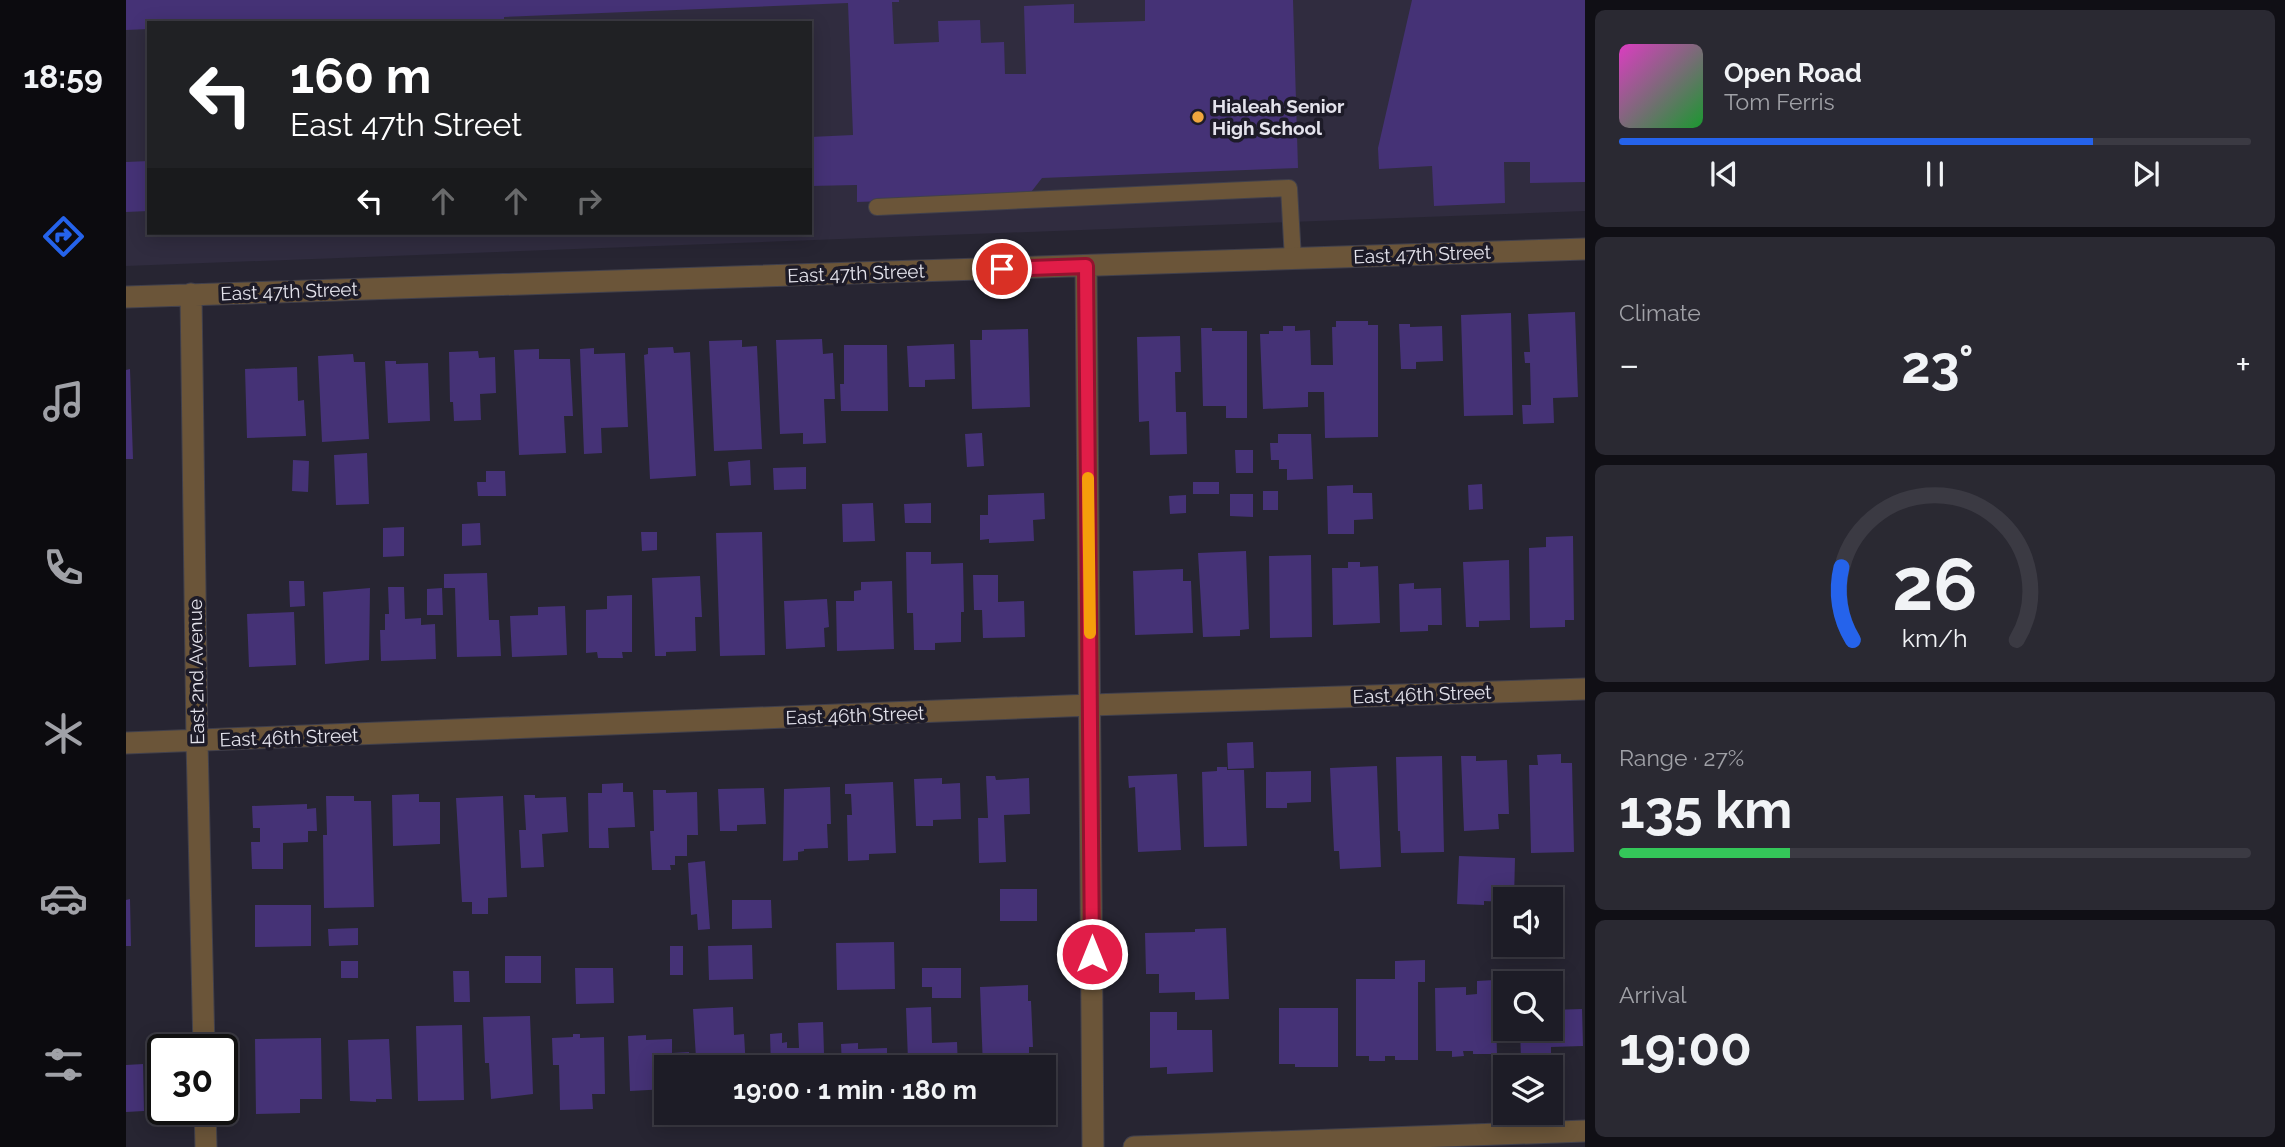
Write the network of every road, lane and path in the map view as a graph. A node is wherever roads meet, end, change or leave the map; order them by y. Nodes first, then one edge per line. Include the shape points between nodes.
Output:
1 (877, 207) dead end
2 (1585, 249) edge
3 (1293, 259) junction
4 (1086, 266) junction
5 (191, 294) junction
6 (126, 297) edge
7 (1585, 689) edge
8 (1091, 705) junction
9 (197, 741) junction
10 (126, 743) edge
11 (204, 1034) edge
12 (205, 1125) edge
13 (1585, 1131) edge
14 (206, 1147) edge
15 (1093, 1147) edge
16 (1134, 1147) edge

1 - 3 lane via 1289,188
2 - 3 street, East 47th Street
3 - 4 street, East 47th Street
4 - 5 street, East 47th Street
4 - 8 street
5 - 6 street, East 47th Street
5 - 9 street, East 2nd Avenue
7 - 8 street, East 46th Street
8 - 9 street, East 46th Street
8 - 15 street
9 - 10 street, East 46th Street
9 - 11 street, East 2nd Avenue
12 - 14 street
13 - 16 street

